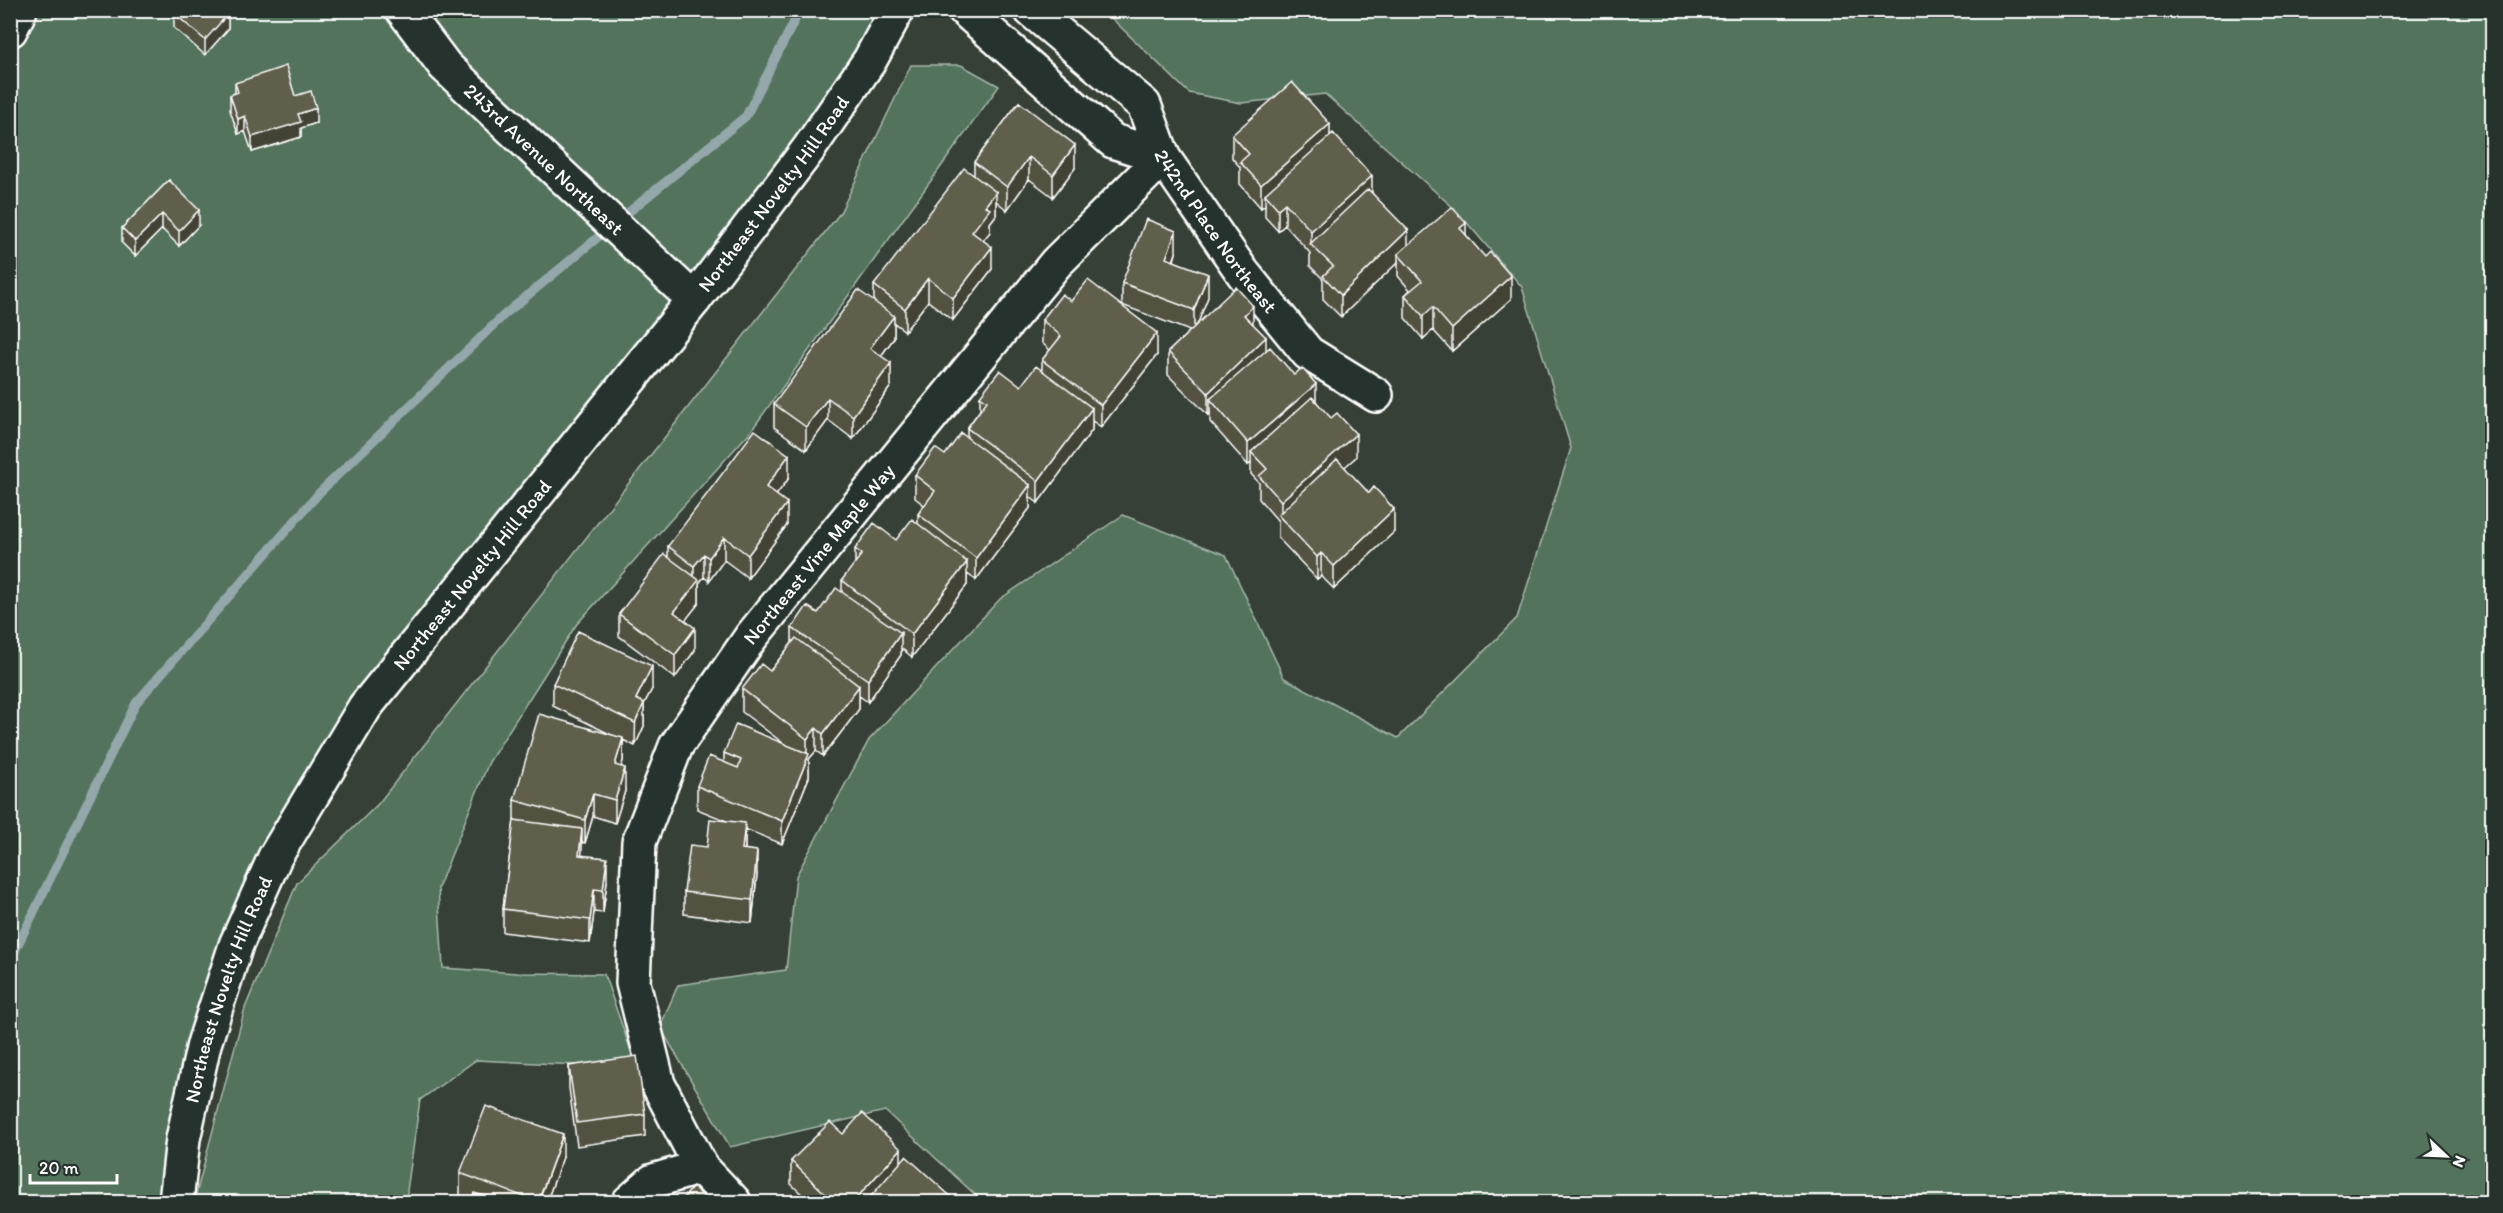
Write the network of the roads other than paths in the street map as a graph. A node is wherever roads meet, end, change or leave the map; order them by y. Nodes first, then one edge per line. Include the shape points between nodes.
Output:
1 (20, 10) edge
2 (403, 10) edge
3 (897, 10) edge
4 (965, 10) edge
5 (1031, 10) edge
6 (10, 30) edge
7 (1162, 157) junction
8 (694, 300) junction
9 (1376, 395) dead end
10 (701, 1167) junction
11 (176, 1203) edge
12 (629, 1203) edge
13 (734, 1203) edge

1 - 6 street
2 - 8 street, 243rd Avenue Northeast via 445,66
3 - 8 street, Northeast Novelty Hill Road via 870,60 808,150
4 - 7 street, 242nd Place Northeast via 1113,141
5 - 7 street via 1144,105
7 - 9 street, 242nd Place Northeast via 1243,273 1308,353
7 - 10 street, Northeast Vine Maple Way via 1056,263 750,637 676,746 639,842 633,983 658,1084
8 - 11 street, Northeast Novelty Hill Road via 365,707 275,857 236,945 204,1044 183,1139
10 - 12 street via 653,1181
10 - 13 street, Northeast Vine Maple Way

